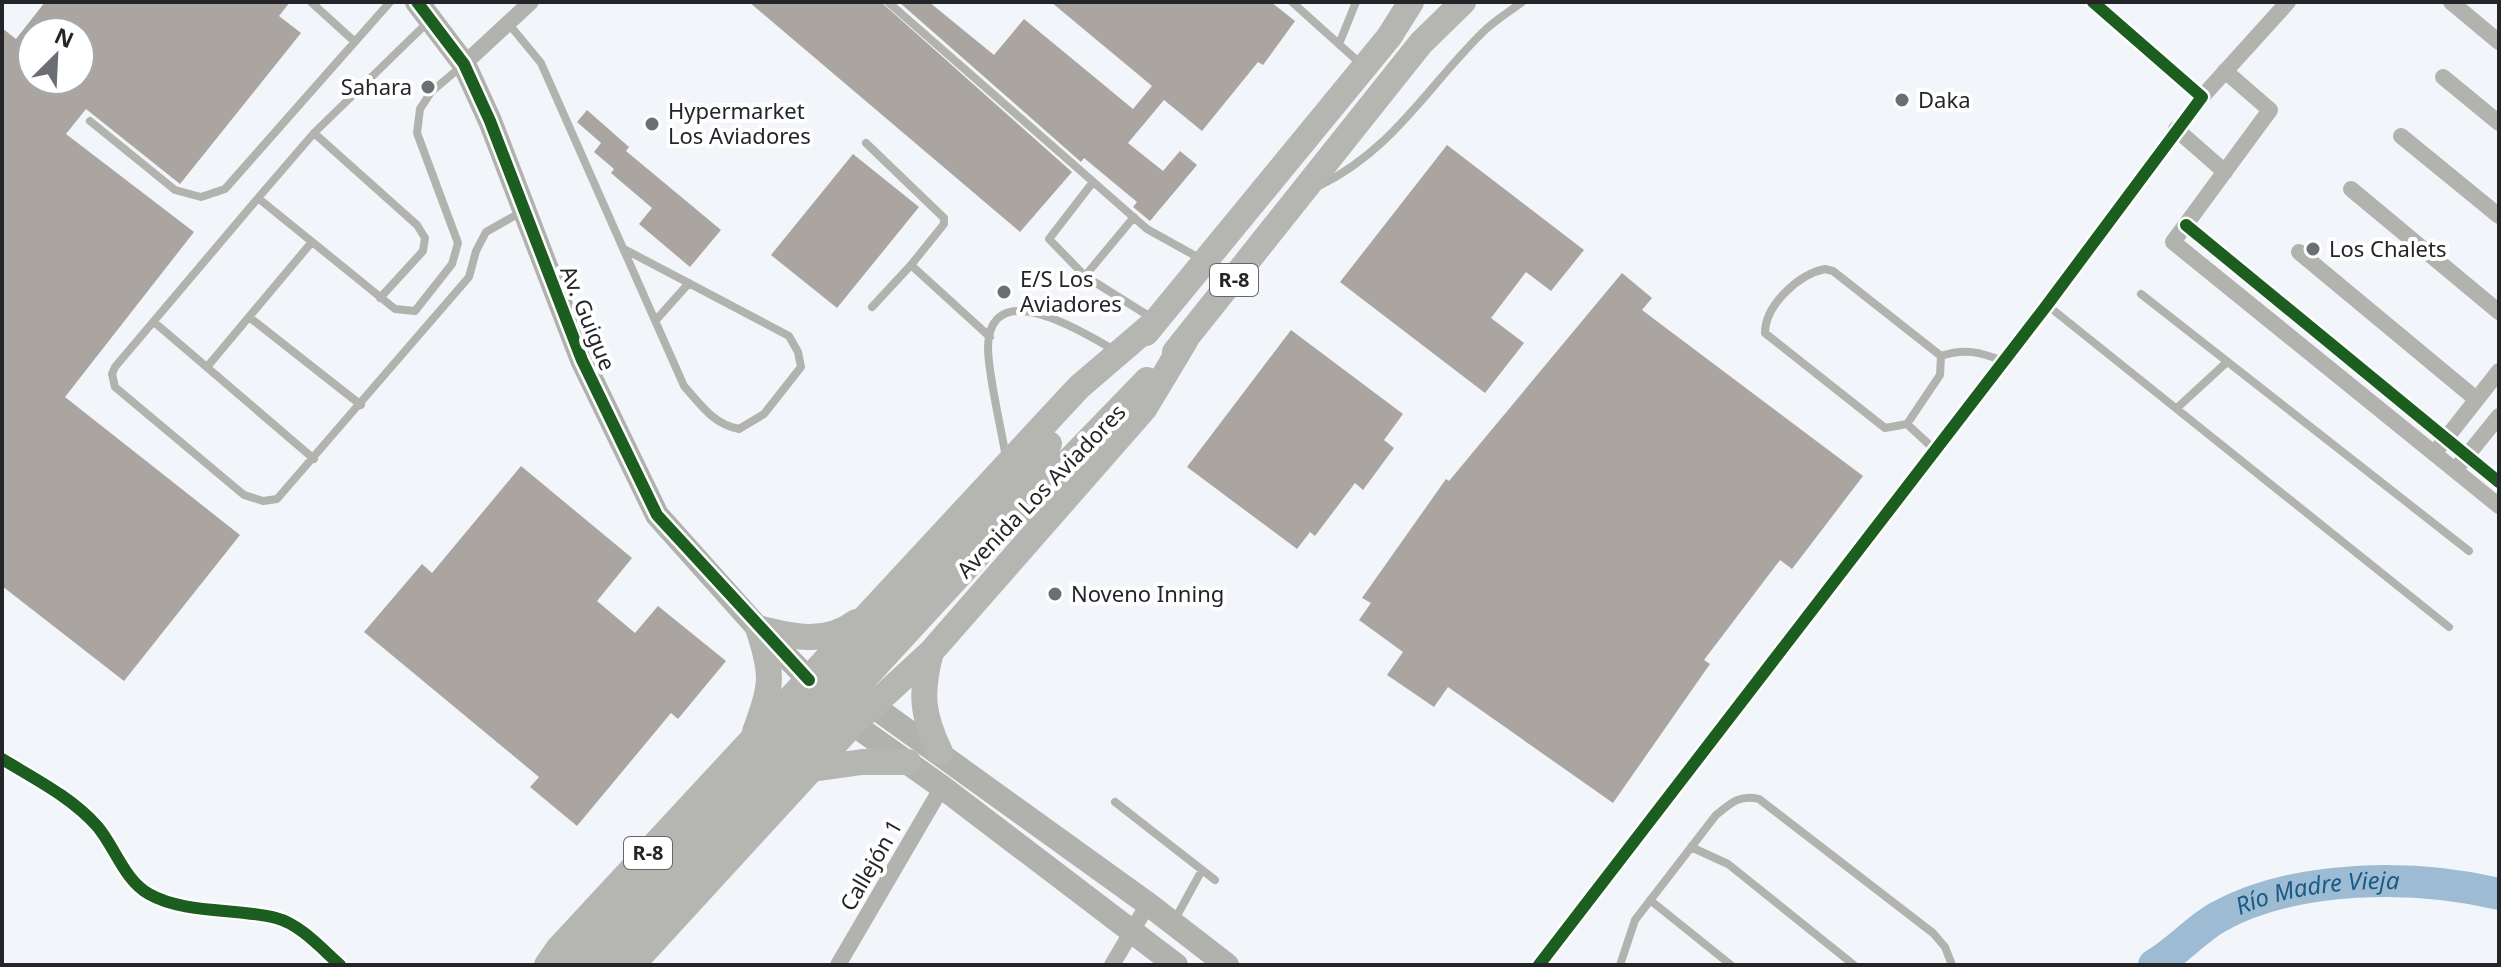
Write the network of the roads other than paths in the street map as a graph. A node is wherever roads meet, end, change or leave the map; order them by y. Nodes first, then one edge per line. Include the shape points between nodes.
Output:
1 (311, 2) edge
2 (390, 2) edge
3 (531, 2) edge
4 (888, 2) edge
5 (1292, 2) edge
6 (1356, 2) edge
7 (1411, 2) edge
8 (1463, 2) edge
9 (1522, 2) edge
10 (2093, 2) edge
11 (2288, 2) edge
12 (2451, 2) edge
13 (424, 10) edge
14 (508, 23) junction
15 (355, 42) junction
16 (2499, 42) edge
17 (1339, 44) junction
18 (464, 64) junction
19 (1365, 67) junction
20 (2225, 71) junction
21 (2443, 77) dead end
22 (2202, 97) junction
23 (90, 121) dead end
24 (2499, 123) edge
25 (2176, 129) junction
26 (314, 133) junction
27 (2401, 136) dead end
28 (866, 143) dead end
29 (2225, 172) junction
30 (1093, 182) junction
31 (2351, 189) dead end
32 (1300, 196) junction
33 (258, 198) junction
34 (523, 211) junction
35 (2499, 216) edge
36 (1134, 217) junction
37 (2186, 225) junction
38 (311, 243) junction
39 (624, 249) junction
40 (2299, 252) dead end
41 (2223, 256) junction
42 (1205, 261) junction
43 (911, 265) junction
44 (2209, 271) junction
45 (1085, 276) junction
46 (689, 283) junction
47 (2141, 294) dead end
48 (380, 298) junction
49 (2281, 303) junction
50 (2047, 305) junction
51 (872, 307) dead end
52 (2499, 312) edge
53 (249, 317) junction
54 (2267, 318) junction
55 (656, 320) junction
56 (1156, 321) junction
57 (154, 322) junction
58 (990, 337) junction
59 (1185, 341) junction
60 (1118, 353) junction
61 (1941, 356) junction
62 (2004, 362) junction
63 (2227, 362) junction
64 (207, 367) junction
65 (2499, 371) edge
66 (2476, 399) junction
67 (361, 405) junction
68 (2177, 408) junction
69 (2499, 416) edge
70 (1907, 424) junction
71 (2446, 439) junction
72 (1935, 450) junction
73 (2434, 453) junction
74 (2467, 456) junction
75 (314, 459) junction
76 (1007, 465) junction
77 (2455, 471) junction
78 (2499, 482) edge
79 (2499, 506) edge
80 (981, 537) junction
81 (2469, 551) dead end
82 (875, 608) junction
83 (2449, 627) dead end
84 (758, 628) junction
85 (931, 652) junction
86 (816, 673) junction
87 (863, 715) junction
88 (751, 743) junction
89 (940, 752) junction
90 (2, 759) edge
91 (908, 762) junction
92 (812, 769) junction
93 (942, 787) junction
94 (1115, 802) dead end
95 (1691, 847) junction
96 (1202, 870) junction
97 (1215, 880) dead end
98 (1650, 900) junction
99 (1148, 904) junction
100 (637, 910) junction
101 (1173, 922) junction
102 (1132, 931) junction
103 (340, 965) edge
104 (547, 965) edge
105 (570, 965) edge
106 (600, 965) edge
107 (632, 965) edge
108 (838, 965) edge
109 (1112, 965) edge
110 (1176, 965) edge
111 (1227, 965) edge
112 (1539, 965) edge
113 (1620, 965) edge
114 (1731, 965) edge
115 (1854, 965) edge
116 (1952, 965) edge

1 - 15 lane
2 - 15 lane
3 - 14 street
4 - 30 lane
5 - 17 lane
6 - 17 lane
7 - 19 main road, Avenida Los Aviadores / R-8
8 - 32 main road, Avenida Los Aviadores / R-8 via 1421,43
9 - 32 lane via 1484,31 1407,119 1353,169
10 - 22 street
11 - 20 street
12 - 16 street
13 - 18 main road, Av. Guigue
13 - 26 lane
14 - 18 street
14 - 39 lane via 541,63
15 - 23 lane via 225,189 201,197 175,190
17 - 19 lane
18 - 34 main road, Av. Guigue
18 - 48 lane via 431,92 420,109 417,133 458,243 452,264 415,311 395,309
19 - 42 main road, Avenida Los Aviadores / R-8
20 - 22 street
20 - 29 street via 2270,110
21 - 24 street
22 - 25 street
25 - 29 street
25 - 50 street
26 - 33 lane
26 - 48 lane via 425,238 423,251
27 - 35 street
28 - 43 lane via 944,218
29 - 37 street
30 - 36 lane
30 - 45 lane via 1049,239
31 - 52 street
32 - 59 main road, Avenida Los Aviadores / R-8
33 - 38 lane
33 - 57 lane
34 - 67 lane via 486,232 469,277
34 - 84 main road, Av. Guigue via 582,360 657,515
36 - 42 lane
36 - 45 lane
37 - 41 street
37 - 44 street via 2173,242
38 - 48 lane
38 - 53 lane
39 - 46 lane
39 - 55 lane
40 - 66 street
41 - 44 street
41 - 49 street
42 - 56 main road, Avenida Los Aviadores / R-8
43 - 51 lane
43 - 58 lane
44 - 54 street
45 - 56 lane
46 - 55 lane
46 - 55 lane via 789,336 801,367 764,414 739,429 711,418 684,386
47 - 63 lane
49 - 54 street
49 - 71 street
50 - 62 street
50 - 68 lane
53 - 64 lane
53 - 67 lane
54 - 73 street
56 - 60 main road
56 - 80 main road, Avenida Los Aviadores / R-8
57 - 64 lane
57 - 75 lane via 112,374 115,387 244,495 277,499
58 - 60 lane via 1000,317 1018,310 1064,320
58 - 76 lane
59 - 80 main road, Avenida Los Aviadores / R-8
59 - 85 main road, R-8 via 1144,409
60 - 76 main road
61 - 62 lane via 1978,351
61 - 70 lane via 1940,375
61 - 70 lane via 1825,269 1788,289 1765,324 1769,338 1885,428
62 - 72 street
63 - 68 lane
63 - 81 lane
64 - 75 lane
65 - 66 street
66 - 71 street
67 - 75 lane
68 - 83 lane
69 - 74 street
70 - 72 lane
71 - 73 street
71 - 74 street
72 - 112 street
73 - 77 street
74 - 77 street
74 - 78 street
76 - 82 main road
77 - 79 street
80 - 100 main road, Avenida Los Aviadores / R-8, bridge
82 - 84 main road via 846,630 827,636 793,637
82 - 86 main road
84 - 86 main road, Av. Guigue
84 - 88 main road via 770,664 770,689
85 - 87 main road, R-8
85 - 89 main road via 923,682 926,722
86 - 87 main road, Av. Guigue
86 - 88 main road, R-8
87 - 89 main road
87 - 91 main road
87 - 92 main road
88 - 104 main road, R-8
89 - 99 main road
90 - 103 street via 68,799 149,894 278,918
91 - 92 main road
91 - 93 main road
92 - 107 main road
93 - 102 main road
93 - 108 street, Callejón 1
94 - 96 lane
95 - 98 lane
95 - 115 lane via 1728,864
95 - 116 lane via 1732,802 1747,796 1759,799 1933,933
96 - 97 lane
96 - 101 lane
98 - 113 lane via 1635,920
98 - 114 lane
99 - 101 main road
99 - 102 street
100 - 105 main road, Avenida Los Aviadores / R-8
100 - 106 main road, Avenida Los Aviadores / R-8
101 - 111 main road
102 - 109 street
102 - 110 main road

